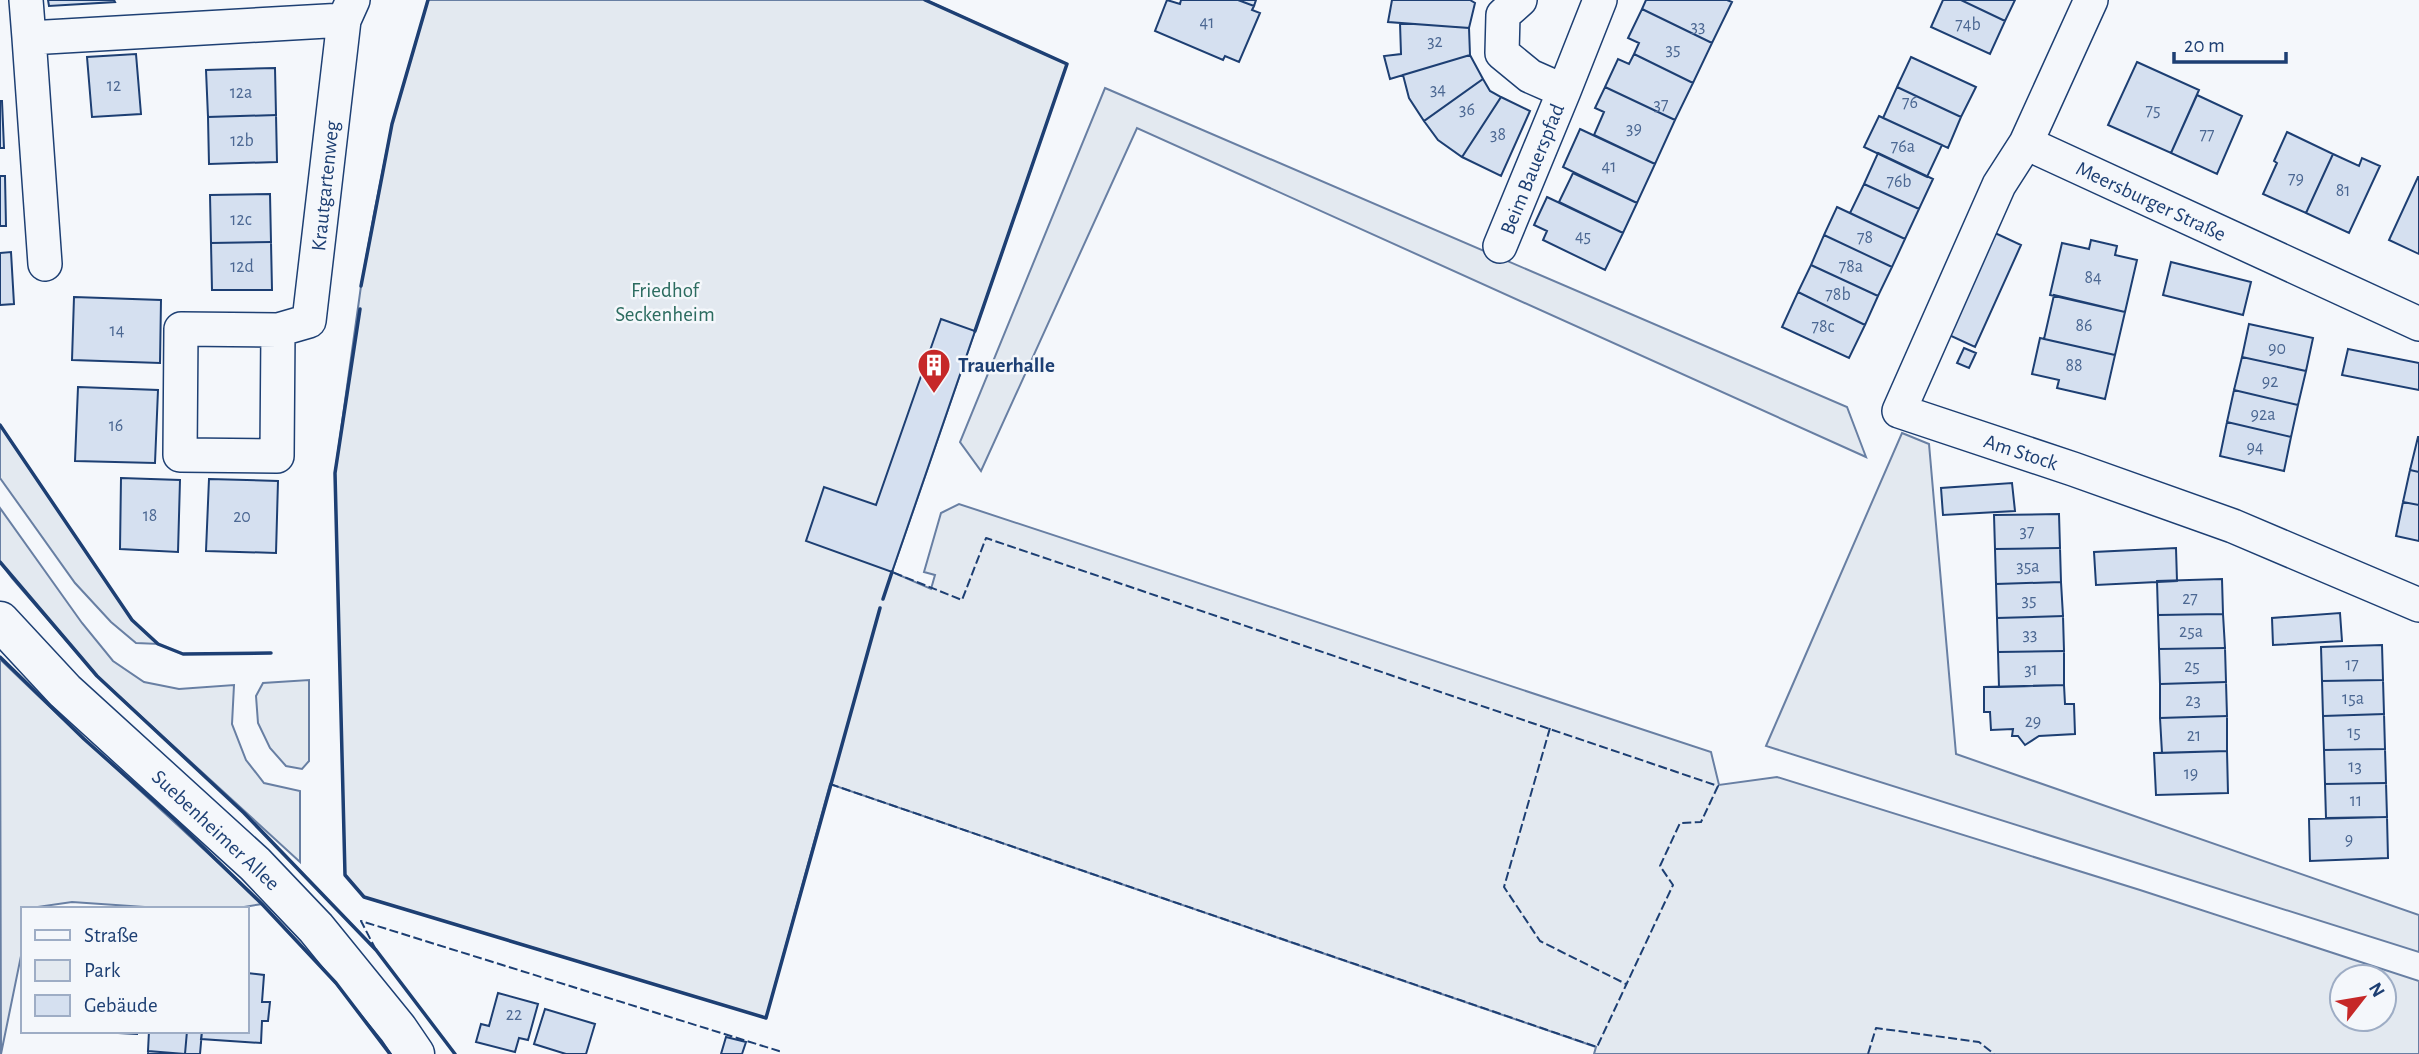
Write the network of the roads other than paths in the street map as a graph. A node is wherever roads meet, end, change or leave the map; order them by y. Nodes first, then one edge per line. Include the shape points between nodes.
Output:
1 (26, 0) edge
2 (1520, 0) edge
3 (2091, 0) edge
4 (1589, 4) edge
5 (349, 10) edge
6 (29, 38) junction
7 (1564, 91) junction
8 (2026, 143) junction
9 (1500, 246) dead end
10 (45, 264) dead end
11 (2419, 324) edge
12 (278, 330) junction
13 (2419, 605) edge
14 (0, 621) edge
15 (415, 1054) edge

1 - 6 street
2 - 7 street, Beim Bauerspfad via 1503,15 1502,54 1530,76
3 - 8 street
4 - 7 street, Beim Bauerspfad
5 - 6 street, Krautgartenweg
5 - 12 street, Krautgartenweg via 309,321
6 - 10 street
7 - 9 street, Beim Bauerspfad
8 - 11 street, Meersburger Straße
8 - 13 street, Am Stock via 1999,186 1899,411 2233,526
12 - 12 street, Krautgartenweg via 181,329 180,455 277,456
14 - 15 main road, Suebenheimer Allee via 65,691 264,873 324,938

